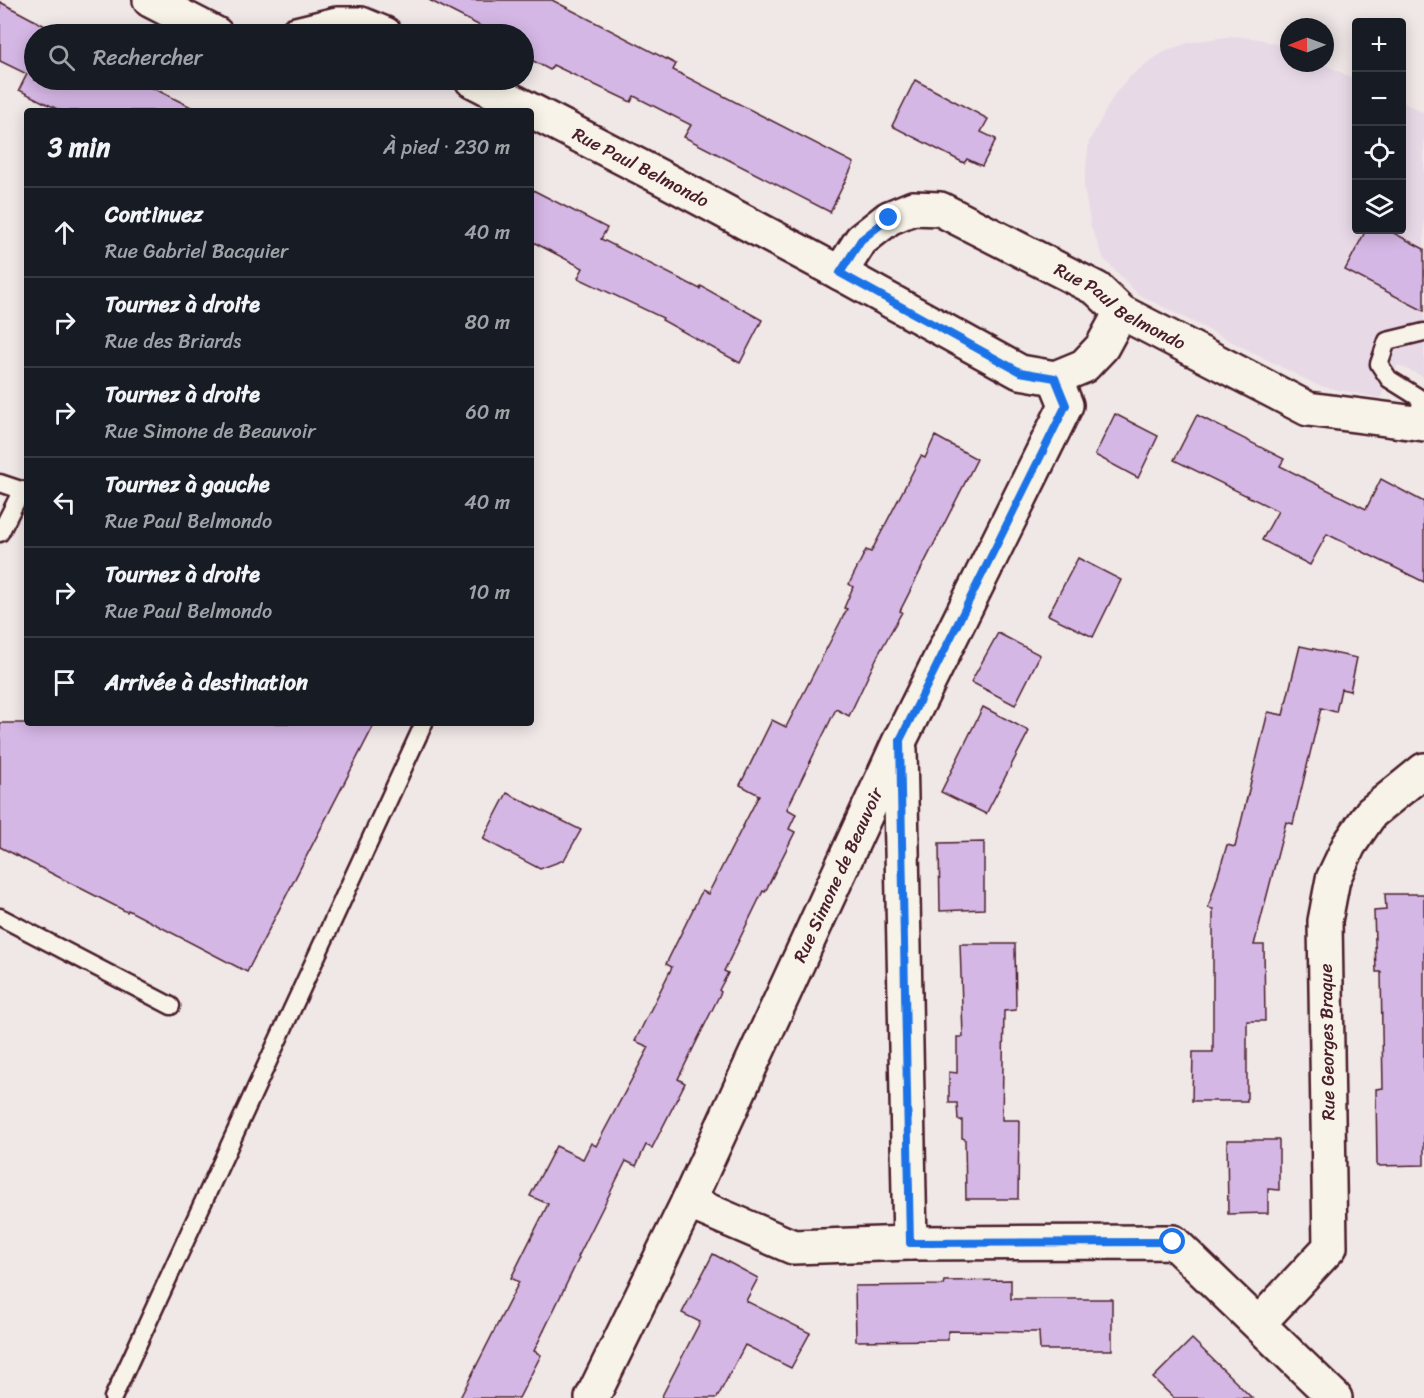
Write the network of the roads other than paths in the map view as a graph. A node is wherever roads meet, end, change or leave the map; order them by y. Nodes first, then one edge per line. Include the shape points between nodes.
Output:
1 (150, 0) edge
2 (197, 24) edge
3 (337, 24) edge
4 (361, 24) edge
5 (492, 90) edge
6 (527, 108) edge
7 (534, 112) edge
8 (840, 273) junction
9 (1121, 312) junction
10 (1424, 332) edge
11 (1055, 378) junction
12 (1421, 424) edge
13 (0, 483) edge
14 (24, 491) edge
15 (24, 493) edge
16 (0, 533) edge
17 (423, 726) edge
18 (900, 740) junction
19 (1424, 770) edge
20 (0, 917) edge
21 (171, 1006) dead end
22 (688, 1202) junction
23 (910, 1243) junction
24 (1259, 1323) junction
25 (113, 1398) edge
26 (592, 1398) edge
27 (1335, 1398) edge

1 - 2 street
3 - 4 street
5 - 6 street, Rue Paul Belmondo
7 - 8 street, Rue Paul Belmondo
8 - 9 street, Rue Paul Belmondo via 861,240 889,218 913,208 940,209 1097,289
8 - 11 street, Rue Paul Belmondo via 1020,372
9 - 11 street via 1102,346 1084,366
9 - 12 street, Rue Paul Belmondo via 1308,409
10 - 12 lane via 1387,341 1379,364 1389,379 1421,399
11 - 18 street, Rue Simone de Beauvoir via 1066,405
13 - 14 lane
15 - 16 lane
17 - 25 lane
18 - 22 street, Rue Simone de Beauvoir
18 - 23 street
19 - 24 street, Rue Georges Braque via 1371,813 1349,844 1333,879 1325,921 1330,1247
20 - 21 lane
22 - 23 street via 793,1247
22 - 26 street, Rue Simone de Beauvoir
23 - 24 street via 1173,1242
24 - 27 street

